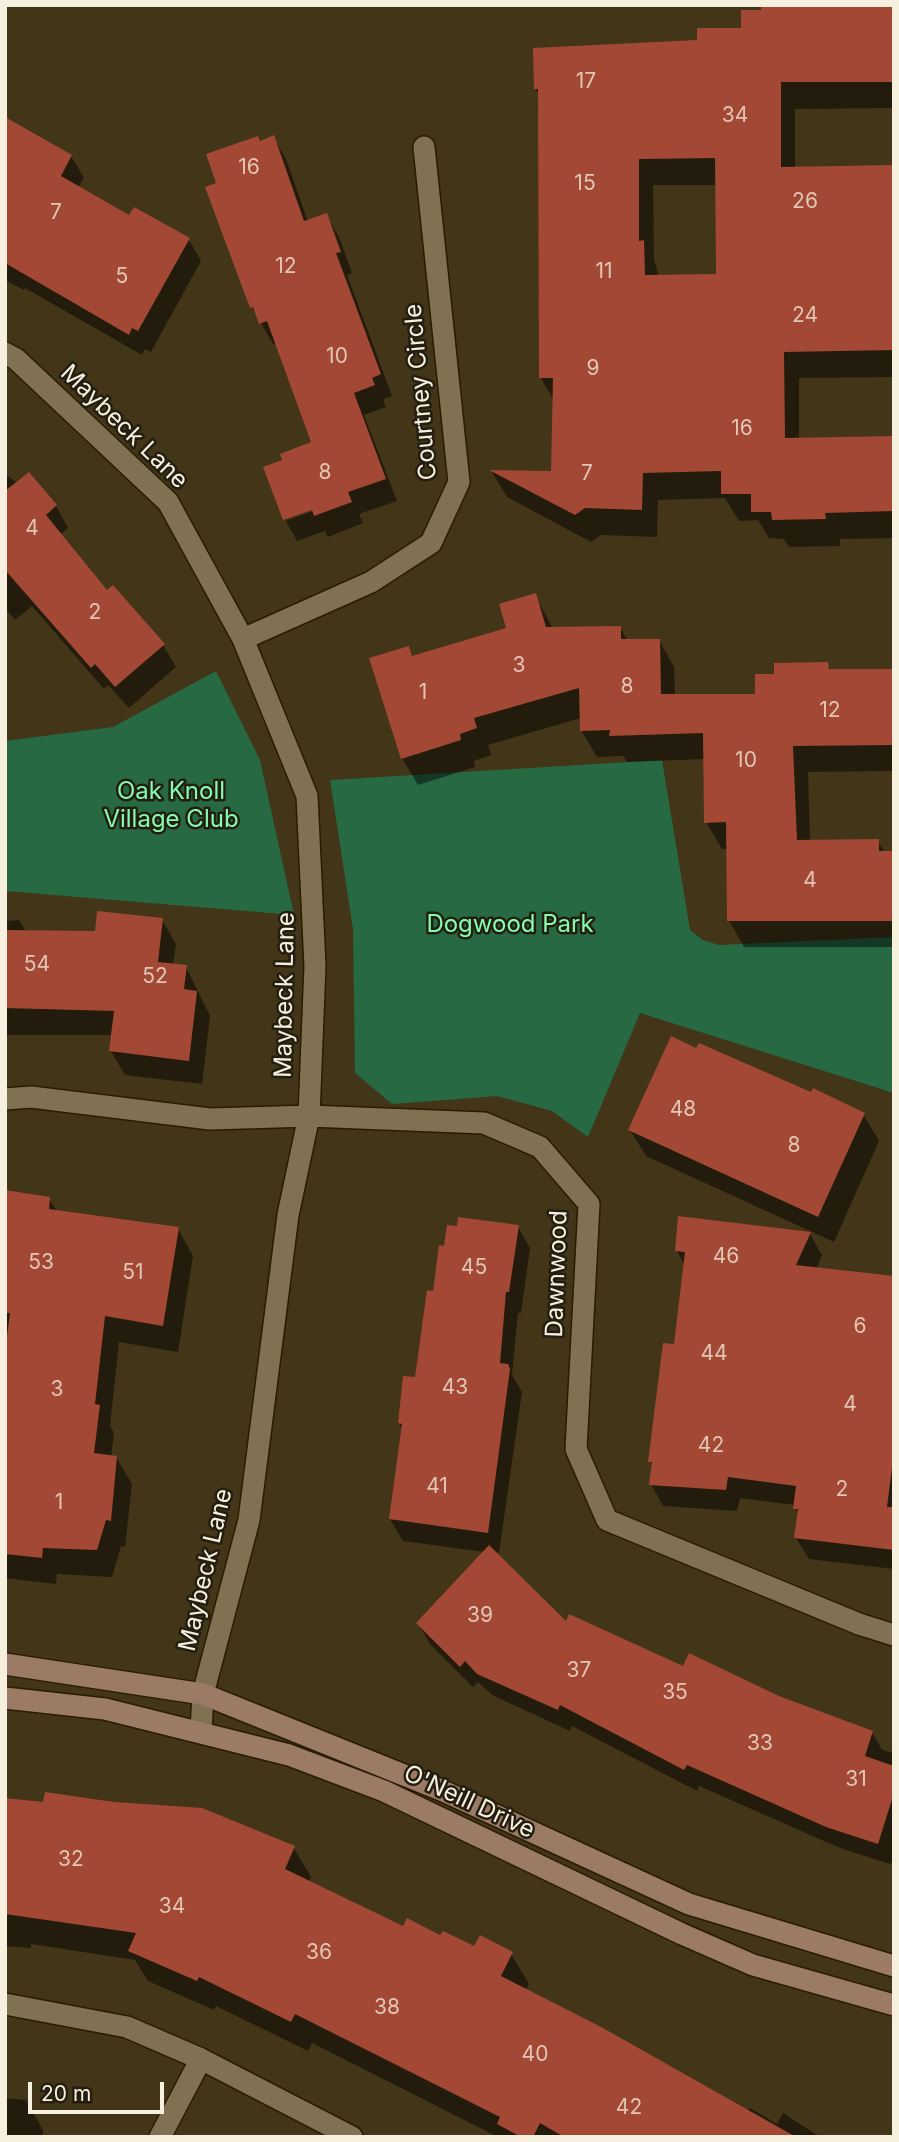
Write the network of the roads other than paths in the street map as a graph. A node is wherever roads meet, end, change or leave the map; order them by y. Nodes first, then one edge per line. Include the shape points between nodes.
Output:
1 (424, 147) dead end
2 (5, 353) edge
3 (243, 639) junction
4 (5, 1099) edge
5 (309, 1116) junction
6 (894, 1635) edge
7 (5, 1664) edge
8 (203, 1694) junction
9 (5, 1698) edge
10 (201, 1731) junction
11 (894, 1966) edge
12 (5, 2004) edge
13 (894, 2005) edge
14 (201, 2059) junction
15 (160, 2137) edge
16 (352, 2137) edge

1 - 3 street, Courtney Circle via 459,482 431,543 371,582
2 - 3 street, Maybeck Lane via 168,502
3 - 5 street, Maybeck Lane via 307,796 315,966
4 - 5 street, Dawnwood via 31,1097 210,1119
5 - 6 street, Dawnwood via 484,1124 540,1147 589,1204 576,1448 607,1520
5 - 8 street, Maybeck Lane via 288,1215 249,1520
7 - 8 main road, O'Neill Drive
8 - 10 street, Maybeck Lane
8 - 11 main road, O'Neill Drive via 441,1790 689,1904
9 - 10 main road, O'Neill Drive via 105,1709
10 - 13 main road, O'Neill Drive via 289,1755 384,1791 754,1965
12 - 14 street via 127,2027
14 - 15 street
14 - 16 street

